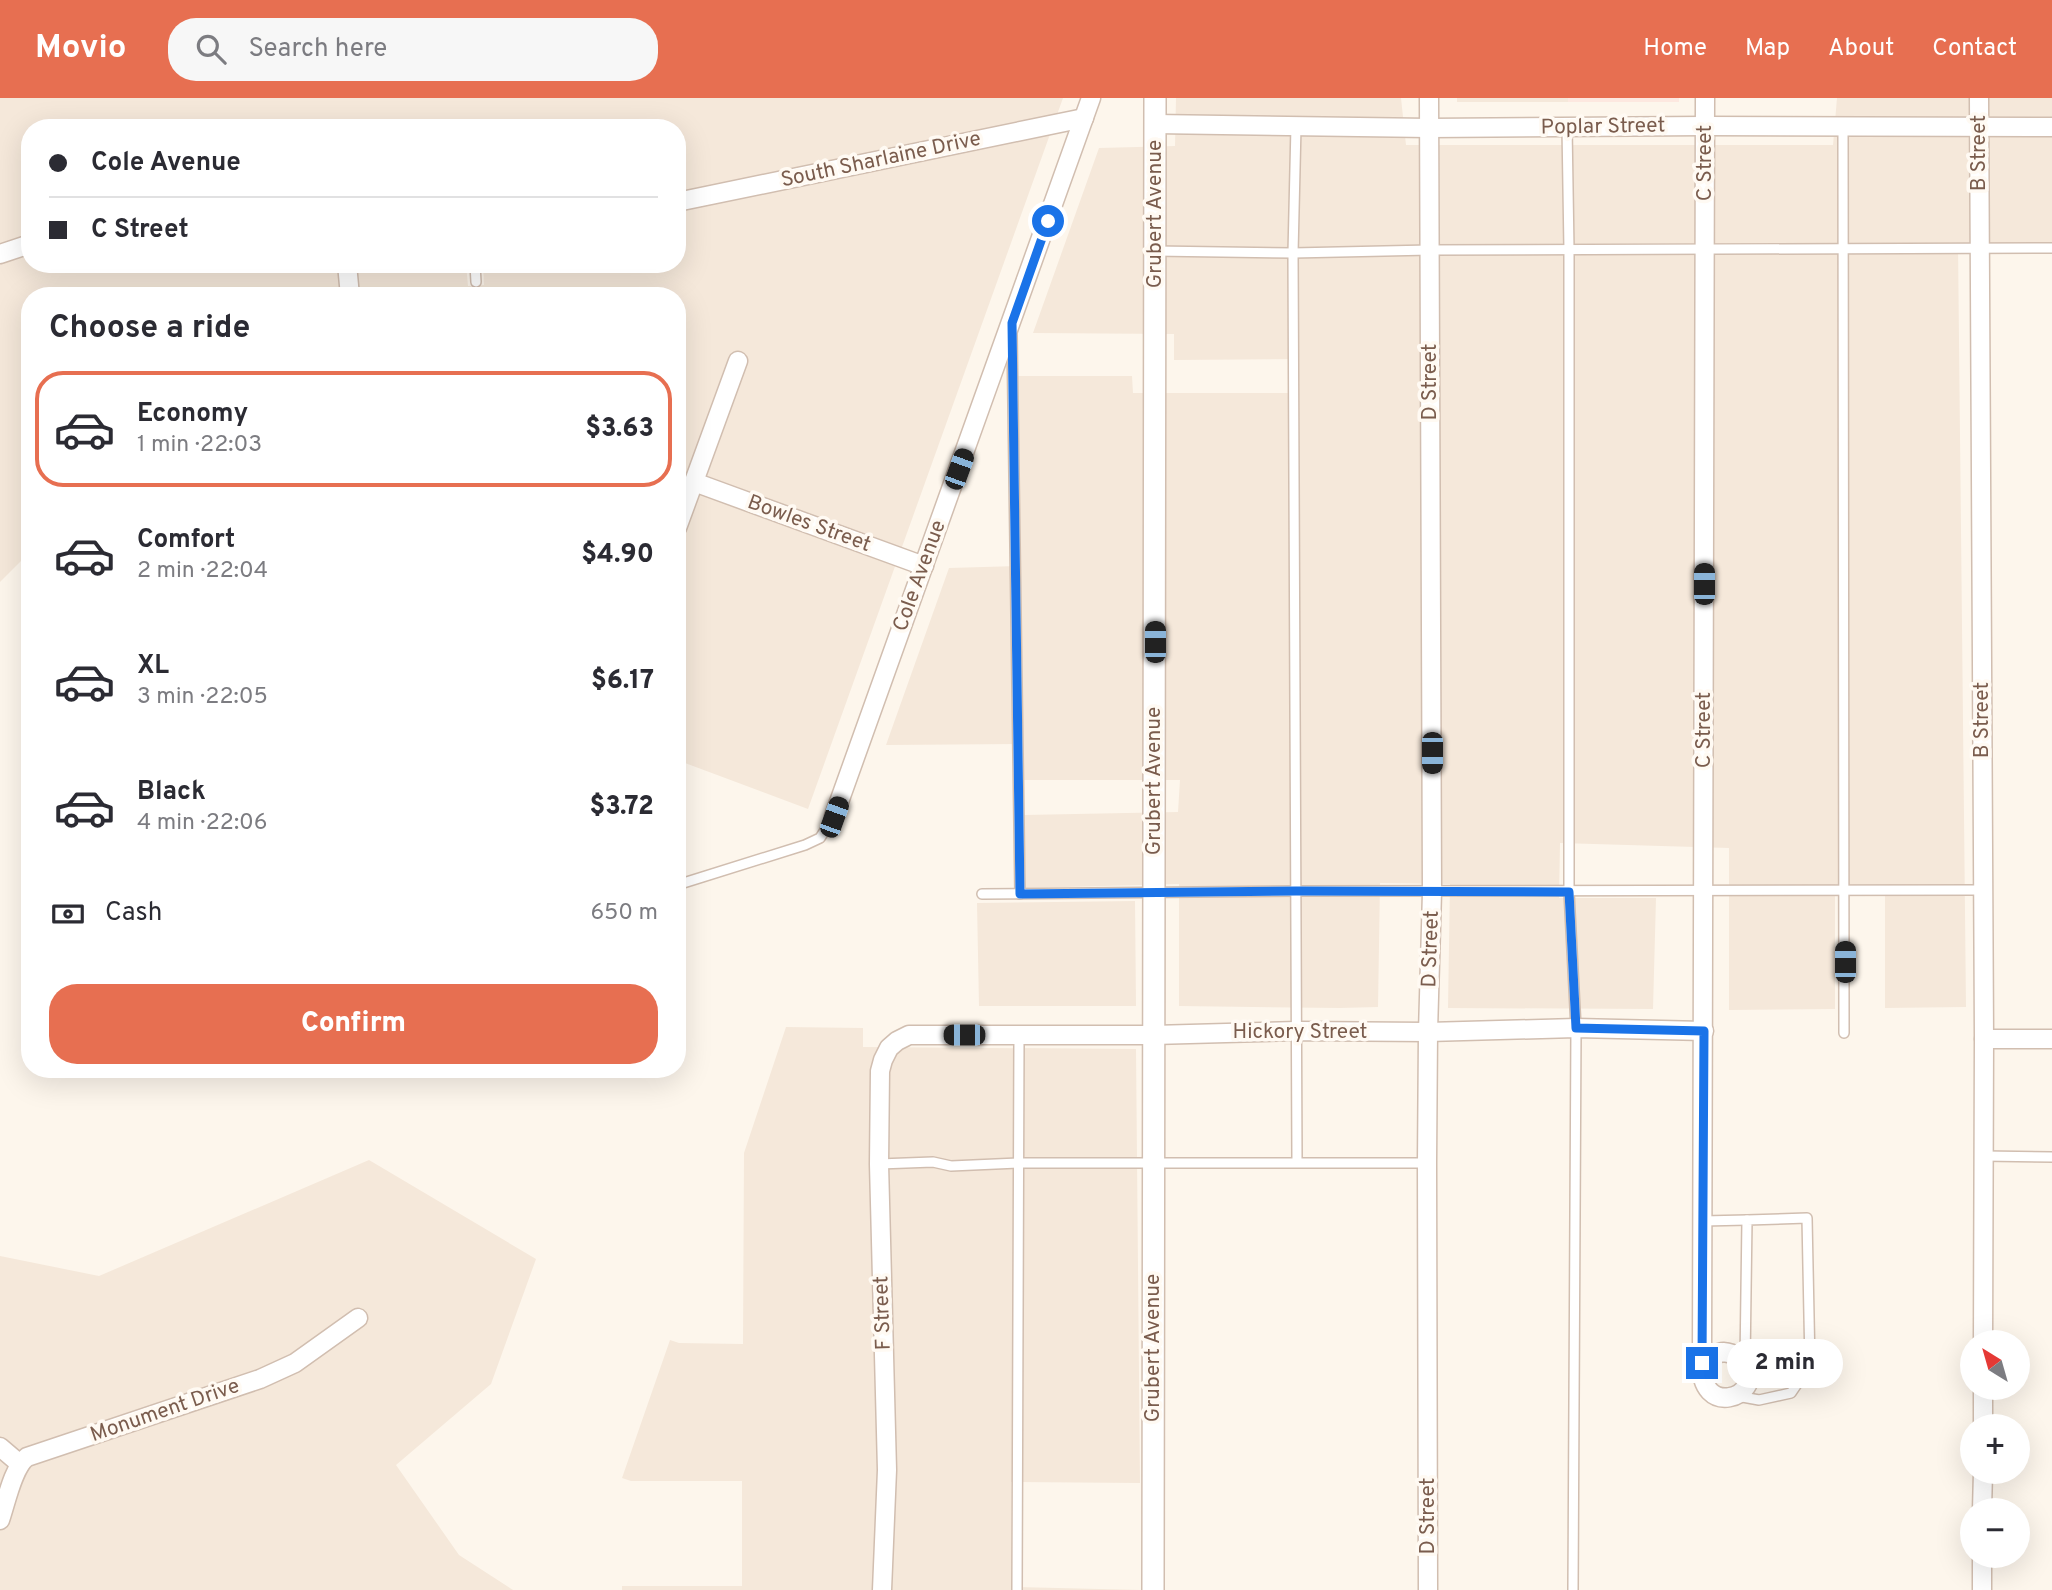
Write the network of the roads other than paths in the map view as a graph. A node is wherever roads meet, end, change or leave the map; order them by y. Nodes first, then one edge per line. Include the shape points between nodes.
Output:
1 (1091, 98) edge
2 (1155, 98) edge
3 (1429, 98) edge
4 (1705, 98) edge
5 (1979, 98) edge
6 (1084, 118) junction
7 (1155, 124) junction
8 (1296, 126) junction
9 (1705, 126) junction
10 (1843, 126) junction
11 (1567, 127) junction
12 (1978, 127) junction
13 (2052, 127) edge
14 (1429, 128) junction
15 (686, 200) edge
16 (21, 247) edge
17 (2052, 247) edge
18 (1843, 248) junction
19 (1979, 248) junction
20 (1705, 249) junction
21 (1430, 250) junction
22 (1569, 250) junction
23 (1155, 251) junction
24 (1293, 253) junction
25 (0, 254) edge
26 (476, 273) edge
27 (476, 282) dead end
28 (1012, 323) junction
29 (738, 362) dead end
30 (694, 482) junction
31 (686, 504) edge
32 (924, 566) junction
33 (834, 817) joint
34 (686, 882) edge
35 (1983, 890) junction
36 (1296, 891) junction
37 (1704, 891) junction
38 (1433, 892) junction
39 (1569, 892) junction
40 (1845, 892) junction
41 (1154, 893) junction
42 (982, 894) dead end
43 (1020, 894) junction
44 (1576, 1028) junction
45 (1297, 1031) junction
46 (1704, 1031) junction
47 (1428, 1032) junction
48 (1844, 1033) dead end
49 (1019, 1035) junction
50 (1153, 1035) junction
51 (1984, 1039) junction
52 (2052, 1039) edge
53 (897, 1041) joint
54 (1984, 1156) junction
55 (2052, 1157) edge
56 (1297, 1162) junction
57 (1018, 1163) junction
58 (1154, 1163) junction
59 (1427, 1163) junction
60 (879, 1164) junction
61 (1747, 1220) junction
62 (1703, 1221) junction
63 (358, 1318) dead end
64 (1983, 1330) edge
65 (1702, 1363) junction
66 (1745, 1364) junction
67 (1735, 1396) junction
68 (0, 1447) edge
69 (20, 1464) junction
70 (0, 1520) edge
71 (1982, 1568) edge
72 (882, 1590) edge
73 (1017, 1590) edge
74 (1153, 1590) edge
75 (1428, 1590) edge
76 (1573, 1590) edge
77 (1982, 1590) edge

1 - 6 street, Cole Avenue
2 - 7 street, Grubert Avenue
3 - 14 street, D Street
4 - 9 street, C Street
5 - 12 street, B Street
6 - 15 street, South Sharlaine Drive
6 - 28 street, Cole Avenue
7 - 8 street, Poplar Street
7 - 23 street, Grubert Avenue
8 - 14 street, Poplar Street
8 - 24 lane
9 - 10 street, Poplar Street
9 - 11 street, Poplar Street
9 - 20 street, C Street
10 - 12 street, Poplar Street
10 - 18 lane
11 - 14 street, Poplar Street
11 - 22 lane
12 - 13 street, Poplar Street
12 - 19 street, B Street
14 - 21 street, D Street
16 - 25 street
17 - 19 lane
18 - 19 lane
18 - 20 lane
18 - 40 lane
19 - 35 street, B Street
20 - 22 lane
20 - 37 street, C Street
21 - 22 lane
21 - 24 lane
21 - 38 street, D Street
22 - 39 lane
23 - 24 lane
23 - 41 street, Grubert Avenue
24 - 36 lane
26 - 27 lane
28 - 32 street, Cole Avenue
28 - 43 lane
29 - 30 street
30 - 31 street
30 - 32 street, Bowles Street
32 - 33 street, Cole Avenue
33 - 34 lane via 820,838 805,845
35 - 40 lane
35 - 51 street, B Street
36 - 38 lane
36 - 41 lane
36 - 45 lane
37 - 39 lane
37 - 40 lane
37 - 46 street, C Street
38 - 39 lane
38 - 47 street, D Street
39 - 44 lane
40 - 48 lane
41 - 43 lane
41 - 50 street, Grubert Avenue
42 - 43 lane
44 - 46 street, Hickory Street
44 - 47 street, Hickory Street
44 - 76 lane
45 - 47 street, Hickory Street
45 - 50 street, Hickory Street
45 - 56 lane
46 - 62 street, C Street
47 - 59 street, D Street
49 - 50 street, Hickory Street
49 - 53 street, Hickory Street via 909,1035
49 - 57 lane
50 - 58 street, Grubert Avenue
51 - 52 street
51 - 54 street, B Street
53 - 60 street, F Street via 885,1055 880,1071
54 - 55 lane
54 - 64 street, B Street
56 - 58 lane
56 - 59 lane
57 - 58 lane
57 - 60 lane
57 - 73 lane
58 - 74 street, Grubert Avenue
59 - 75 street, D Street
60 - 72 street, F Street via 887,1470
61 - 62 lane
61 - 66 lane
61 - 67 lane via 1807,1218 1810,1365 1791,1393 1759,1400
62 - 65 street, C Street
63 - 69 street, Monument Drive via 281,1370 29,1456
65 - 66 street via 1723,1352 1738,1356
65 - 67 street via 1707,1388 1721,1397
66 - 67 street via 1749,1379
68 - 69 street
69 - 70 street
71 - 77 street

